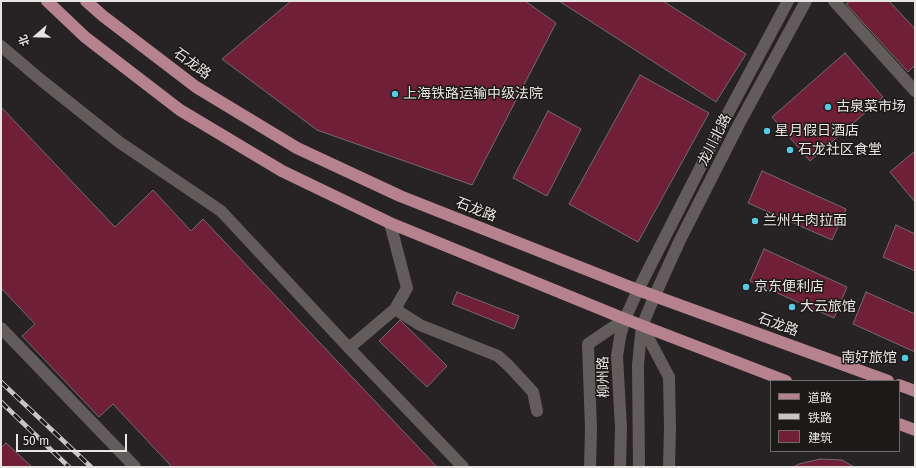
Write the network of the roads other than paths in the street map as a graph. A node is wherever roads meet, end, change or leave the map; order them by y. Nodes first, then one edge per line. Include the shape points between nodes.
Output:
1 (47, 1) edge
2 (86, 1) edge
3 (788, 1) edge
4 (806, 1) edge
5 (834, 1) edge
6 (1, 46) edge
7 (915, 91) edge
8 (390, 223) junction
9 (638, 290) junction
10 (655, 295) junction
11 (395, 309) junction
12 (625, 319) junction
13 (642, 326) junction
14 (1, 328) edge
15 (349, 348) junction
16 (783, 380) edge
17 (885, 380) edge
18 (900, 385) edge
19 (915, 391) edge
20 (537, 411) dead end
21 (900, 424) edge
22 (915, 430) edge
23 (135, 467) edge
24 (463, 467) edge
25 (590, 467) edge
26 (620, 467) edge
27 (639, 467) edge
28 (669, 467) edge

1 - 8 main road via 85,36 180,110 282,171
2 - 9 main road, 石龙路 via 196,87 297,148 400,196
3 - 9 street, 龙川北路
4 - 10 street, 龙川北路 via 680,240
5 - 7 street
6 - 15 street via 119,142 221,211
8 - 11 street via 407,288
8 - 12 main road
9 - 10 main road, 石龙路
9 - 12 street, 柳州路
10 - 13 street
10 - 17 main road, 石龙路
11 - 15 street
11 - 20 street via 420,325 498,356 533,392
12 - 13 main road
12 - 25 street via 588,344
12 - 26 street, 柳州路 via 618,356
13 - 16 main road
13 - 27 street via 638,365
13 - 28 street via 669,377
14 - 23 street
15 - 24 street
18 - 19 main road
21 - 22 main road

